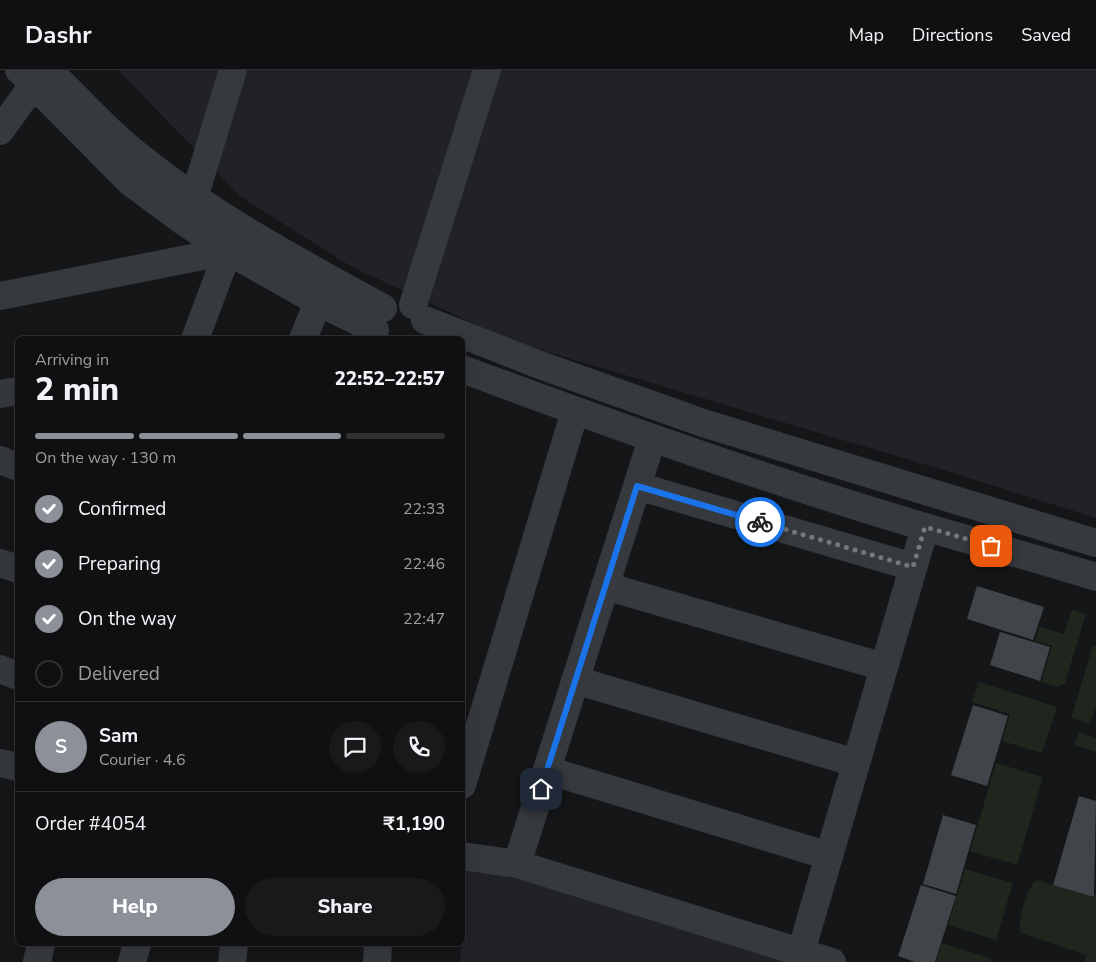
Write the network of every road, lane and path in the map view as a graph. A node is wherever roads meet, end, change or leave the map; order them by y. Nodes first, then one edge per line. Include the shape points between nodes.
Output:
1 (233, 70) edge
2 (487, 70) edge
3 (34, 75) edge
4 (0, 131) edge
5 (194, 198) junction
6 (228, 251) junction
7 (0, 296) edge
8 (318, 302) junction
9 (420, 321) edge
10 (379, 326) edge
11 (195, 336) edge
12 (305, 336) edge
13 (461, 336) edge
14 (465, 338) edge
15 (465, 370) edge
16 (15, 392) edge
17 (0, 394) edge
18 (575, 411) junction
19 (652, 439) junction
20 (0, 460) edge
21 (15, 466) edge
22 (637, 486) junction
23 (925, 527) junction
24 (1096, 542) edge
25 (0, 562) edge
26 (913, 567) junction
27 (15, 568) edge
28 (1096, 577) edge
29 (605, 586) junction
30 (884, 666) junction
31 (0, 669) edge
32 (15, 675) edge
33 (575, 680) junction
34 (0, 763) edge
35 (856, 763) junction
36 (15, 766) edge
37 (547, 770) junction
38 (465, 775) edge
39 (465, 856) edge
40 (829, 856) junction
41 (517, 864) junction
42 (41, 946) edge
43 (136, 946) edge
44 (234, 946) edge
45 (378, 946) edge
46 (801, 952) junction
47 (38, 962) edge
48 (132, 962) edge
49 (232, 962) edge
50 (377, 962) edge
51 (832, 962) edge

1 - 5 street
2 - 9 street
3 - 4 street
3 - 5 street
3 - 6 street via 130,182
5 - 10 street via 288,256
6 - 7 street
6 - 8 street
6 - 11 street
8 - 10 street
8 - 12 street
9 - 10 street via 398,302
9 - 13 street
14 - 24 street via 703,423
15 - 18 street
16 - 17 street
18 - 19 street
18 - 38 street
19 - 22 street
19 - 23 street
20 - 21 street
22 - 26 street
22 - 29 street
23 - 26 street
23 - 28 street
25 - 27 street
26 - 30 street
29 - 30 street
29 - 33 street
30 - 35 street
31 - 32 street
33 - 35 street
33 - 37 street
34 - 36 street
35 - 40 street
37 - 40 street
37 - 41 street
39 - 41 street
40 - 46 street
41 - 46 street
42 - 47 street
43 - 48 street
44 - 49 street
45 - 50 street
46 - 51 street

